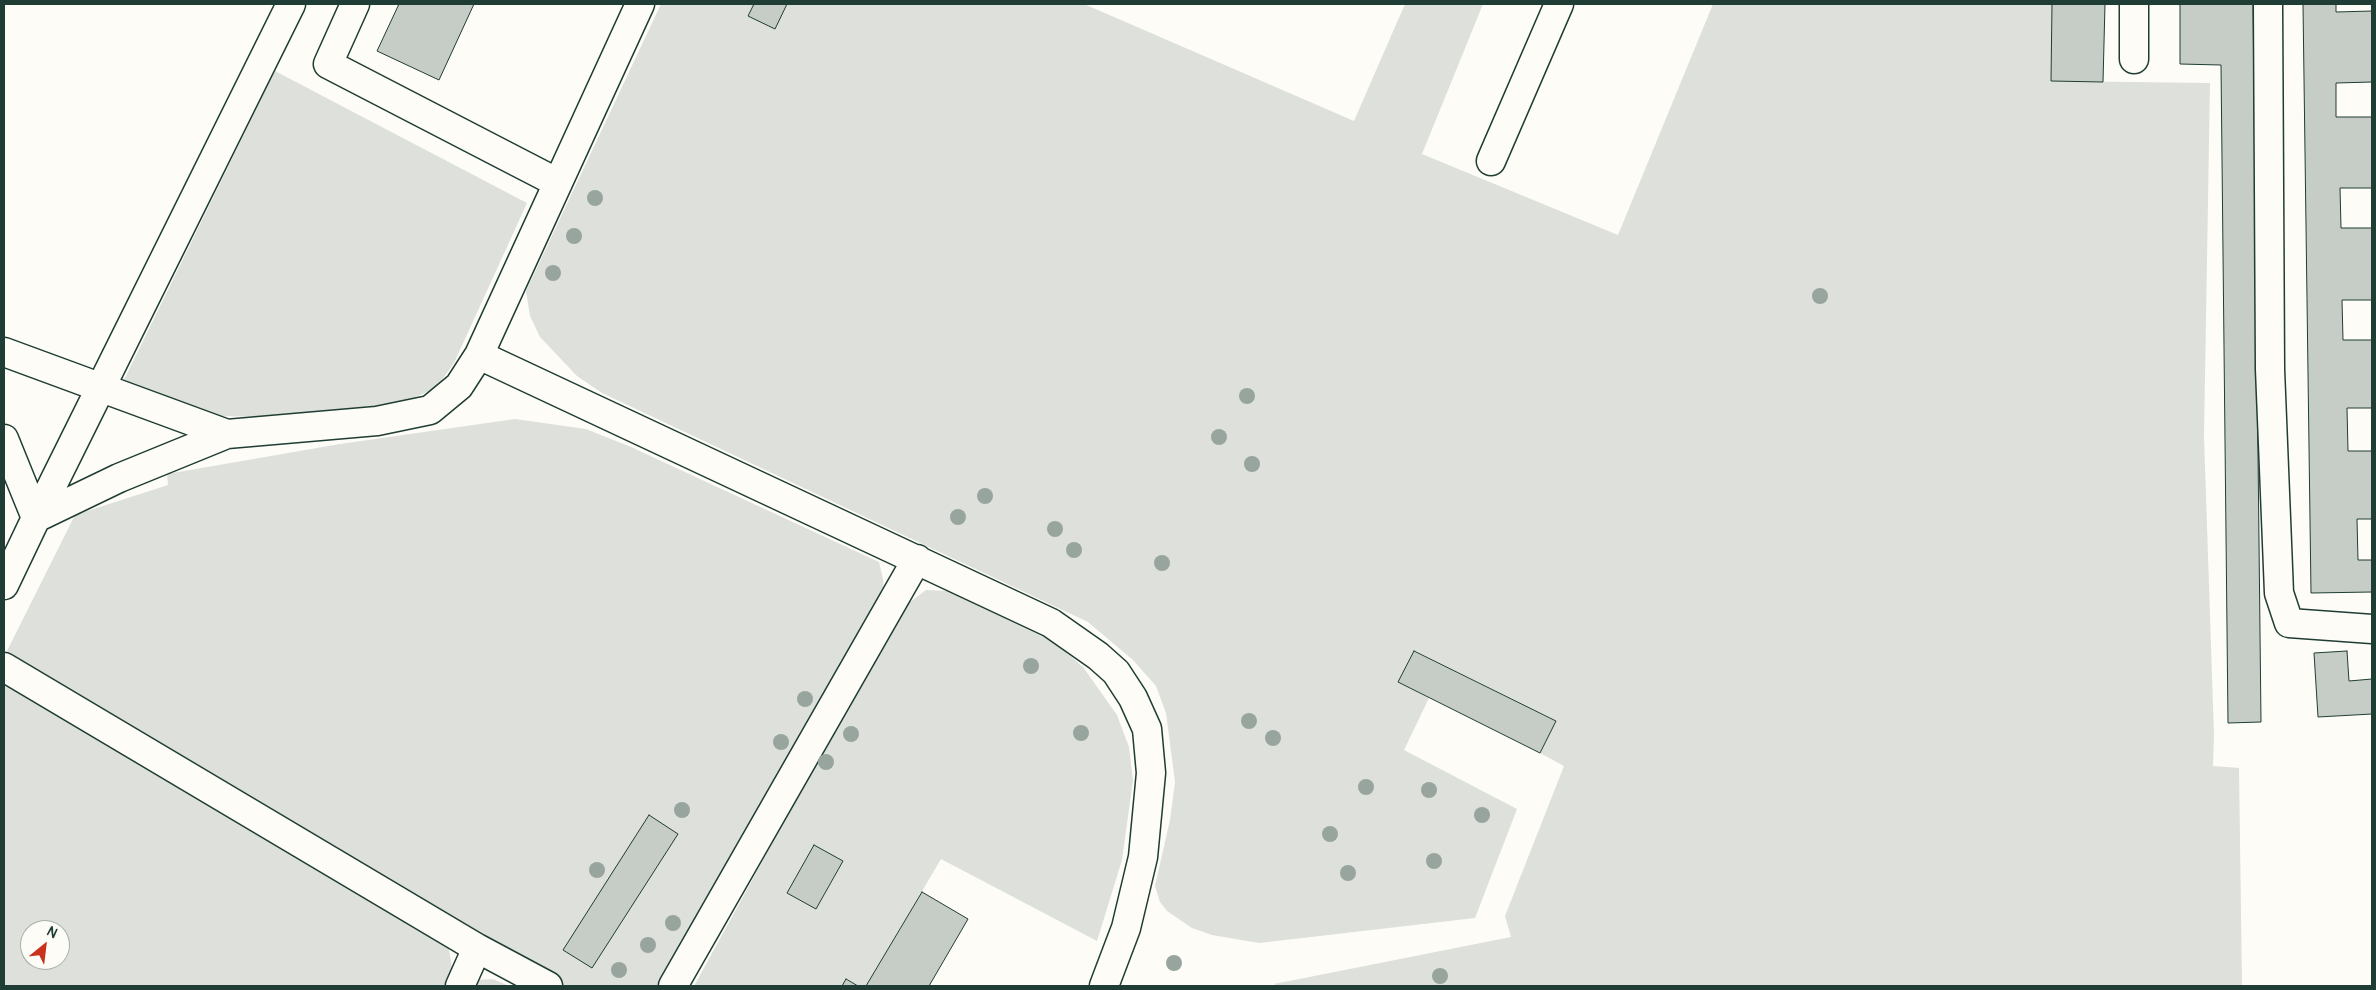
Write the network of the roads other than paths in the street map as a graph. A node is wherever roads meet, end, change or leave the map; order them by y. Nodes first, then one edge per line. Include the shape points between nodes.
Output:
1 (291, 4) edge
2 (355, 4) edge
3 (640, 4) edge
4 (1559, 4) edge
5 (2134, 4) edge
6 (2268, 4) edge
7 (2134, 59) dead end
8 (1492, 161) dead end
9 (558, 183) junction
10 (4, 352) edge
11 (479, 355) junction
12 (100, 388) junction
13 (227, 434) junction
14 (4, 439) edge
15 (36, 518) junction
16 (917, 559) junction
17 (4, 585) edge
18 (2372, 629) edge
19 (4, 667) edge
20 (477, 948) junction
21 (460, 986) edge
22 (548, 986) edge
23 (673, 986) edge
24 (1104, 986) edge

1 - 12 lane
2 - 9 lane via 328,64
3 - 9 lane
4 - 8 lane
5 - 7 lane
6 - 18 lane via 2270,369 2279,592 2289,623
9 - 11 lane
10 - 12 lane
11 - 13 lane via 459,386 430,410 377,421
11 - 16 lane
12 - 13 lane
12 - 15 lane
13 - 15 lane via 119,478
14 - 15 lane
15 - 17 lane
16 - 23 lane
16 - 24 lane via 1051,623 1116,672 1133,698 1146,729 1151,773 1145,839 1126,928
19 - 20 lane
20 - 21 lane
20 - 22 lane

